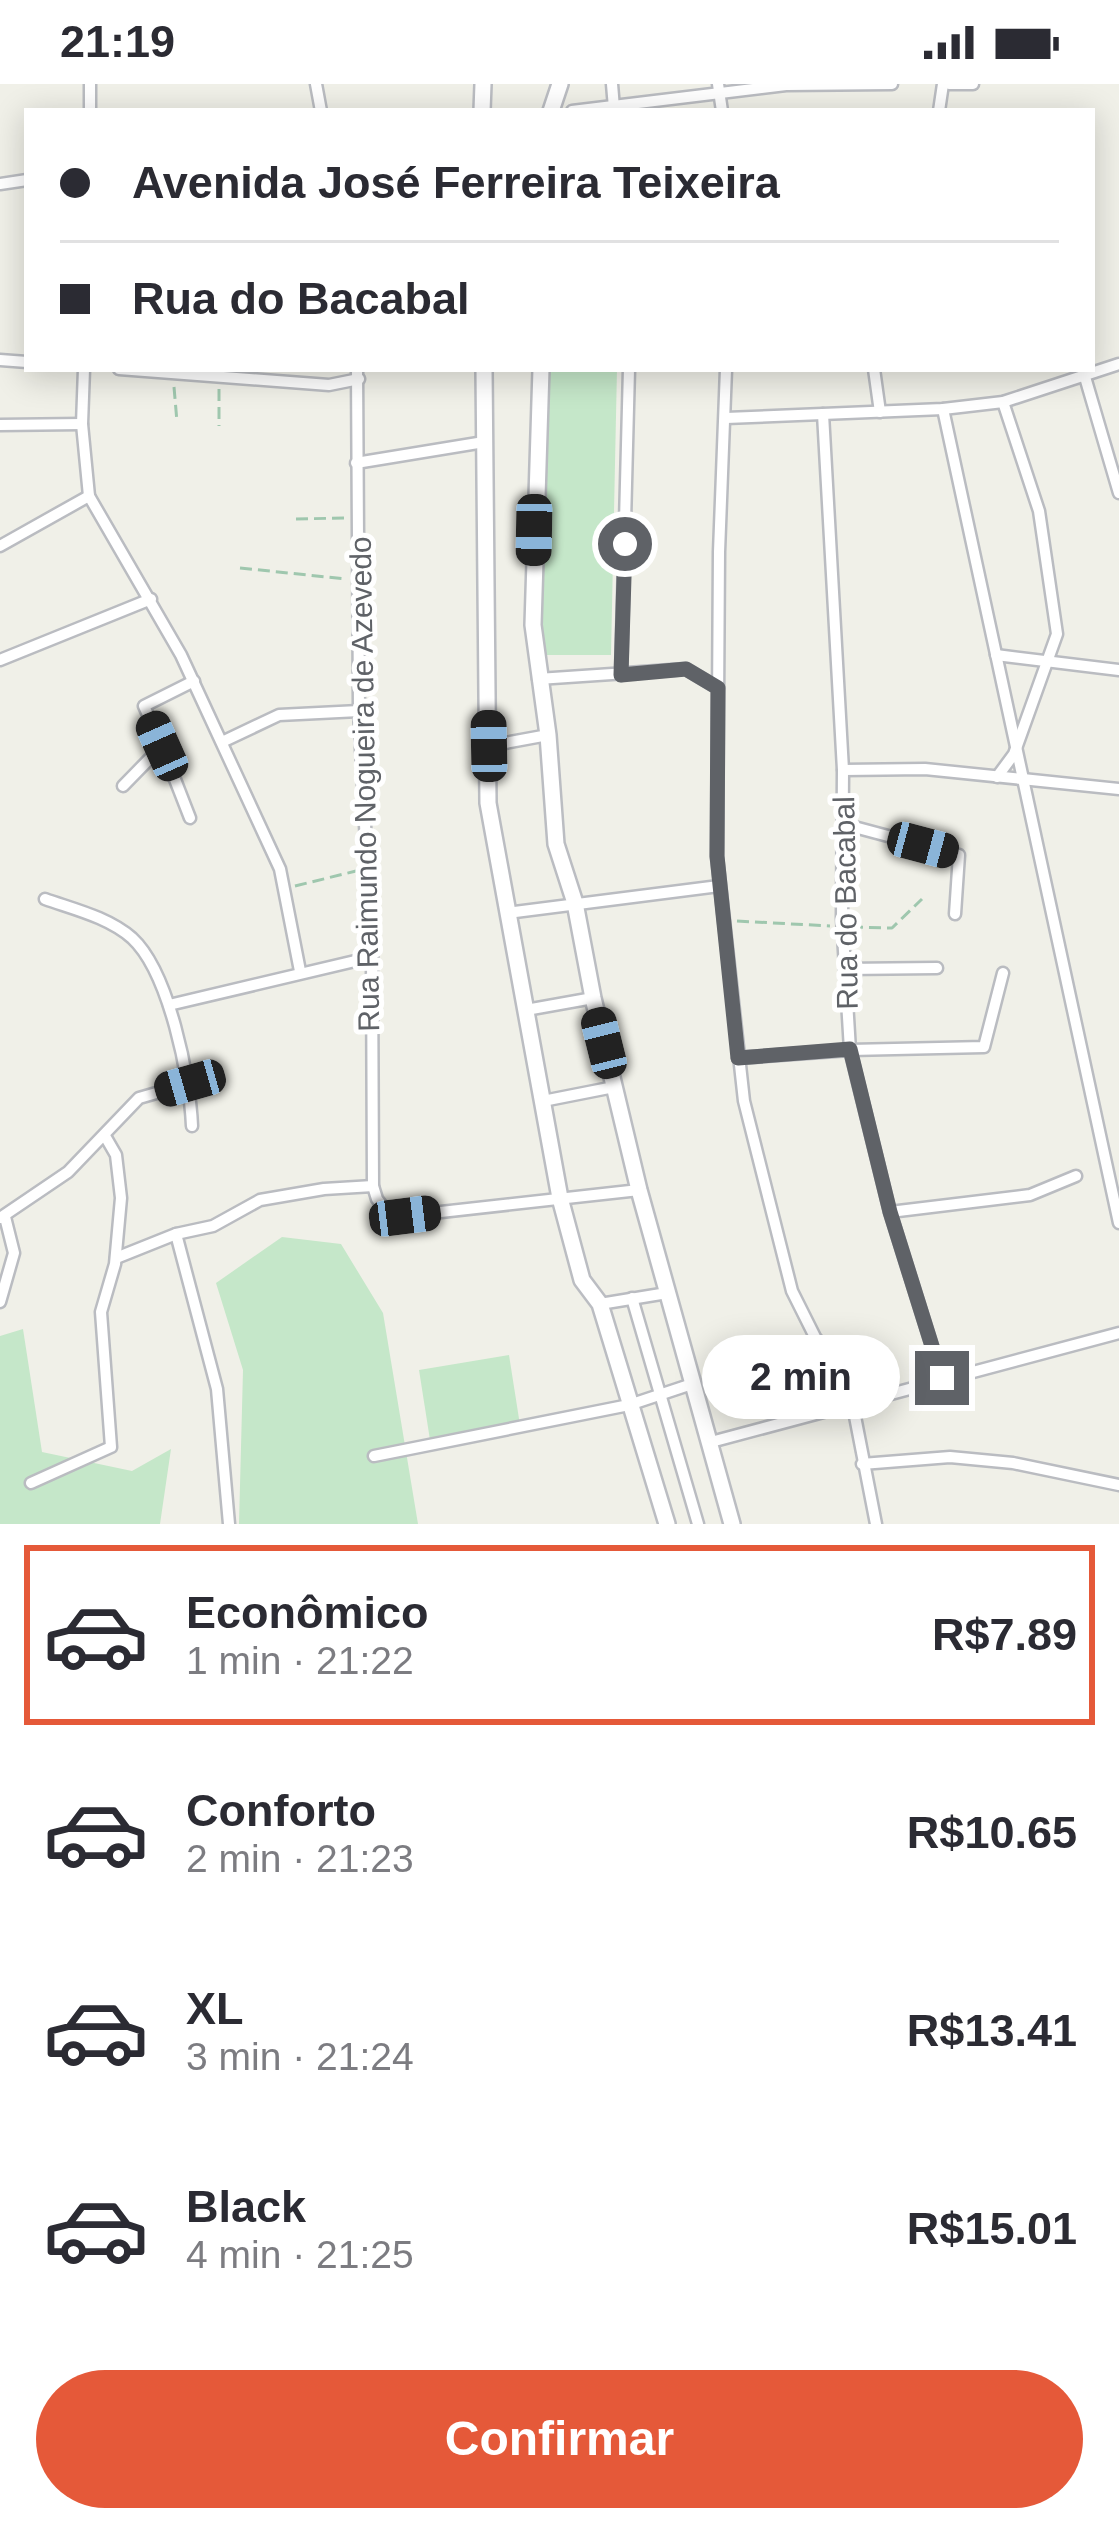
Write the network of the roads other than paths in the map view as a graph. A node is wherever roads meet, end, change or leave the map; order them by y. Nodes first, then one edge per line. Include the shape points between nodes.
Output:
1 (75, 84) edge
2 (612, 84) edge
3 (892, 84) edge
4 (946, 84) edge
5 (974, 84) edge
6 (90, 86) edge
7 (719, 88) edge
8 (614, 108) edge
9 (1119, 364) edge
10 (84, 372) edge
11 (151, 372) edge
12 (484, 372) edge
13 (541, 372) edge
14 (629, 372) edge
15 (726, 372) edge
16 (874, 372) edge
17 (226, 374) edge
18 (358, 374) edge
19 (1085, 376) junction
20 (1003, 402) junction
21 (943, 409) junction
22 (880, 412) junction
23 (823, 415) junction
24 (726, 418) junction
25 (82, 424) junction
26 (0, 425) edge
27 (484, 442) junction
28 (356, 463) junction
29 (1119, 494) edge
30 (89, 496) junction
31 (0, 546) edge
32 (151, 599) junction
33 (996, 655) junction
34 (0, 660) edge
35 (1049, 660) junction
36 (1119, 670) edge
37 (621, 675) junction
38 (538, 680) junction
39 (194, 681) junction
40 (718, 688) junction
41 (359, 711) junction
42 (548, 735) junction
43 (222, 742) junction
44 (162, 746) junction
45 (489, 746) junction
46 (1016, 747) junction
47 (843, 770) junction
48 (997, 777) junction
49 (1023, 779) junction
50 (123, 786) dead end
51 (1119, 789) edge
52 (190, 818) dead end
53 (843, 824) junction
54 (719, 886) junction
55 (45, 899) dead end
56 (574, 903) junction
57 (507, 913) junction
58 (955, 914) dead end
59 (372, 957) junction
60 (937, 968) dead end
61 (845, 969) junction
62 (300, 971) junction
63 (1004, 974) dead end
64 (593, 998) junction
65 (169, 1005) junction
66 (526, 1010) junction
67 (850, 1049) junction
68 (738, 1058) junction
69 (190, 1083) junction
70 (614, 1087) junction
71 (543, 1101) junction
72 (192, 1126) dead end
73 (105, 1136) junction
74 (1076, 1176) dead end
75 (373, 1186) junction
76 (639, 1190) junction
77 (560, 1198) junction
78 (890, 1212) junction
79 (3, 1218) edge
80 (1119, 1223) edge
81 (176, 1234) junction
82 (116, 1258) junction
83 (667, 1293) junction
84 (632, 1298) junction
85 (0, 1301) edge
86 (600, 1304) junction
87 (1119, 1333) edge
88 (942, 1378) junction
89 (695, 1383) junction
90 (663, 1393) junction
91 (852, 1401) junction
92 (629, 1405) junction
93 (711, 1442) junction
94 (374, 1456) dead end
95 (862, 1463) junction
96 (31, 1483) dead end
97 (1119, 1486) edge
98 (691, 1498) junction
99 (665, 1516) edge
100 (229, 1524) edge
101 (698, 1524) edge
102 (732, 1524) edge
103 (876, 1524) edge

1 - 6 street
2 - 8 street
3 - 7 street
4 - 5 street
7 - 8 street
9 - 19 street
10 - 25 street
11 - 17 street
12 - 27 main road
13 - 38 main road
14 - 37 street
15 - 24 street
16 - 22 street
17 - 18 street via 329,385
18 - 28 street, Rua Raimundo Nogueira de Azevedo
19 - 20 street
19 - 29 street
20 - 21 street
20 - 35 street via 1039,512 1057,634
21 - 22 street
21 - 33 street
22 - 23 street
23 - 24 street
23 - 47 street, Rua do Bacabal
24 - 40 street
25 - 26 street
25 - 30 street
27 - 28 street
27 - 45 main road
28 - 41 street, Rua Raimundo Nogueira de Azevedo
30 - 31 street
30 - 32 street
32 - 34 street
32 - 39 street
33 - 35 street
33 - 46 street
35 - 36 street
35 - 46 street
37 - 38 street
37 - 40 street via 686,669
38 - 42 main road
39 - 43 street
39 - 44 street via 144,706
40 - 54 street
41 - 43 street via 279,715
41 - 59 street, Rua Raimundo Nogueira de Azevedo
42 - 45 street
42 - 56 main road via 556,844
43 - 62 street via 287,888
44 - 50 street
44 - 52 street
45 - 57 main road via 488,802
46 - 48 street
46 - 49 street
47 - 48 street
47 - 53 street, Rua do Bacabal
48 - 49 street
49 - 51 street
49 - 80 street
53 - 58 street via 959,855
53 - 61 street, Rua do Bacabal
54 - 56 street
54 - 68 street
55 - 65 street via 136,941
56 - 57 street
56 - 64 main road
57 - 66 main road
59 - 62 street
59 - 75 street, Rua Raimundo Nogueira de Azevedo
60 - 61 street
61 - 67 street, Rua do Bacabal
62 - 65 street
63 - 67 street via 983,1047
64 - 66 street
64 - 70 main road
65 - 69 street
66 - 71 main road
67 - 68 street
67 - 78 street, Rua do Bacabal
68 - 91 street via 792,1291
69 - 72 street
69 - 73 street via 140,1098
70 - 71 street
70 - 76 main road
71 - 77 main road
73 - 79 street
73 - 82 street via 121,1198
74 - 78 street via 1030,1196
75 - 77 street, Rua Raimundo Nogueira de Azevedo via 387,1212 405,1216
75 - 81 street via 260,1201 213,1226
76 - 77 street
76 - 83 main road
77 - 86 main road via 582,1280
78 - 88 street, Rua do Bacabal
79 - 85 street via 14,1253
81 - 82 street
81 - 100 street via 217,1389
82 - 96 street via 101,1312 111,1447
83 - 84 street
83 - 89 main road
84 - 86 street
84 - 90 street
86 - 92 main road
87 - 88 street
88 - 91 street
89 - 90 street
89 - 93 main road
90 - 92 street
90 - 98 street
91 - 93 street
91 - 95 street
92 - 94 street
92 - 99 main road
93 - 102 main road
95 - 97 street via 950,1456
95 - 103 street
98 - 99 street
98 - 101 street

